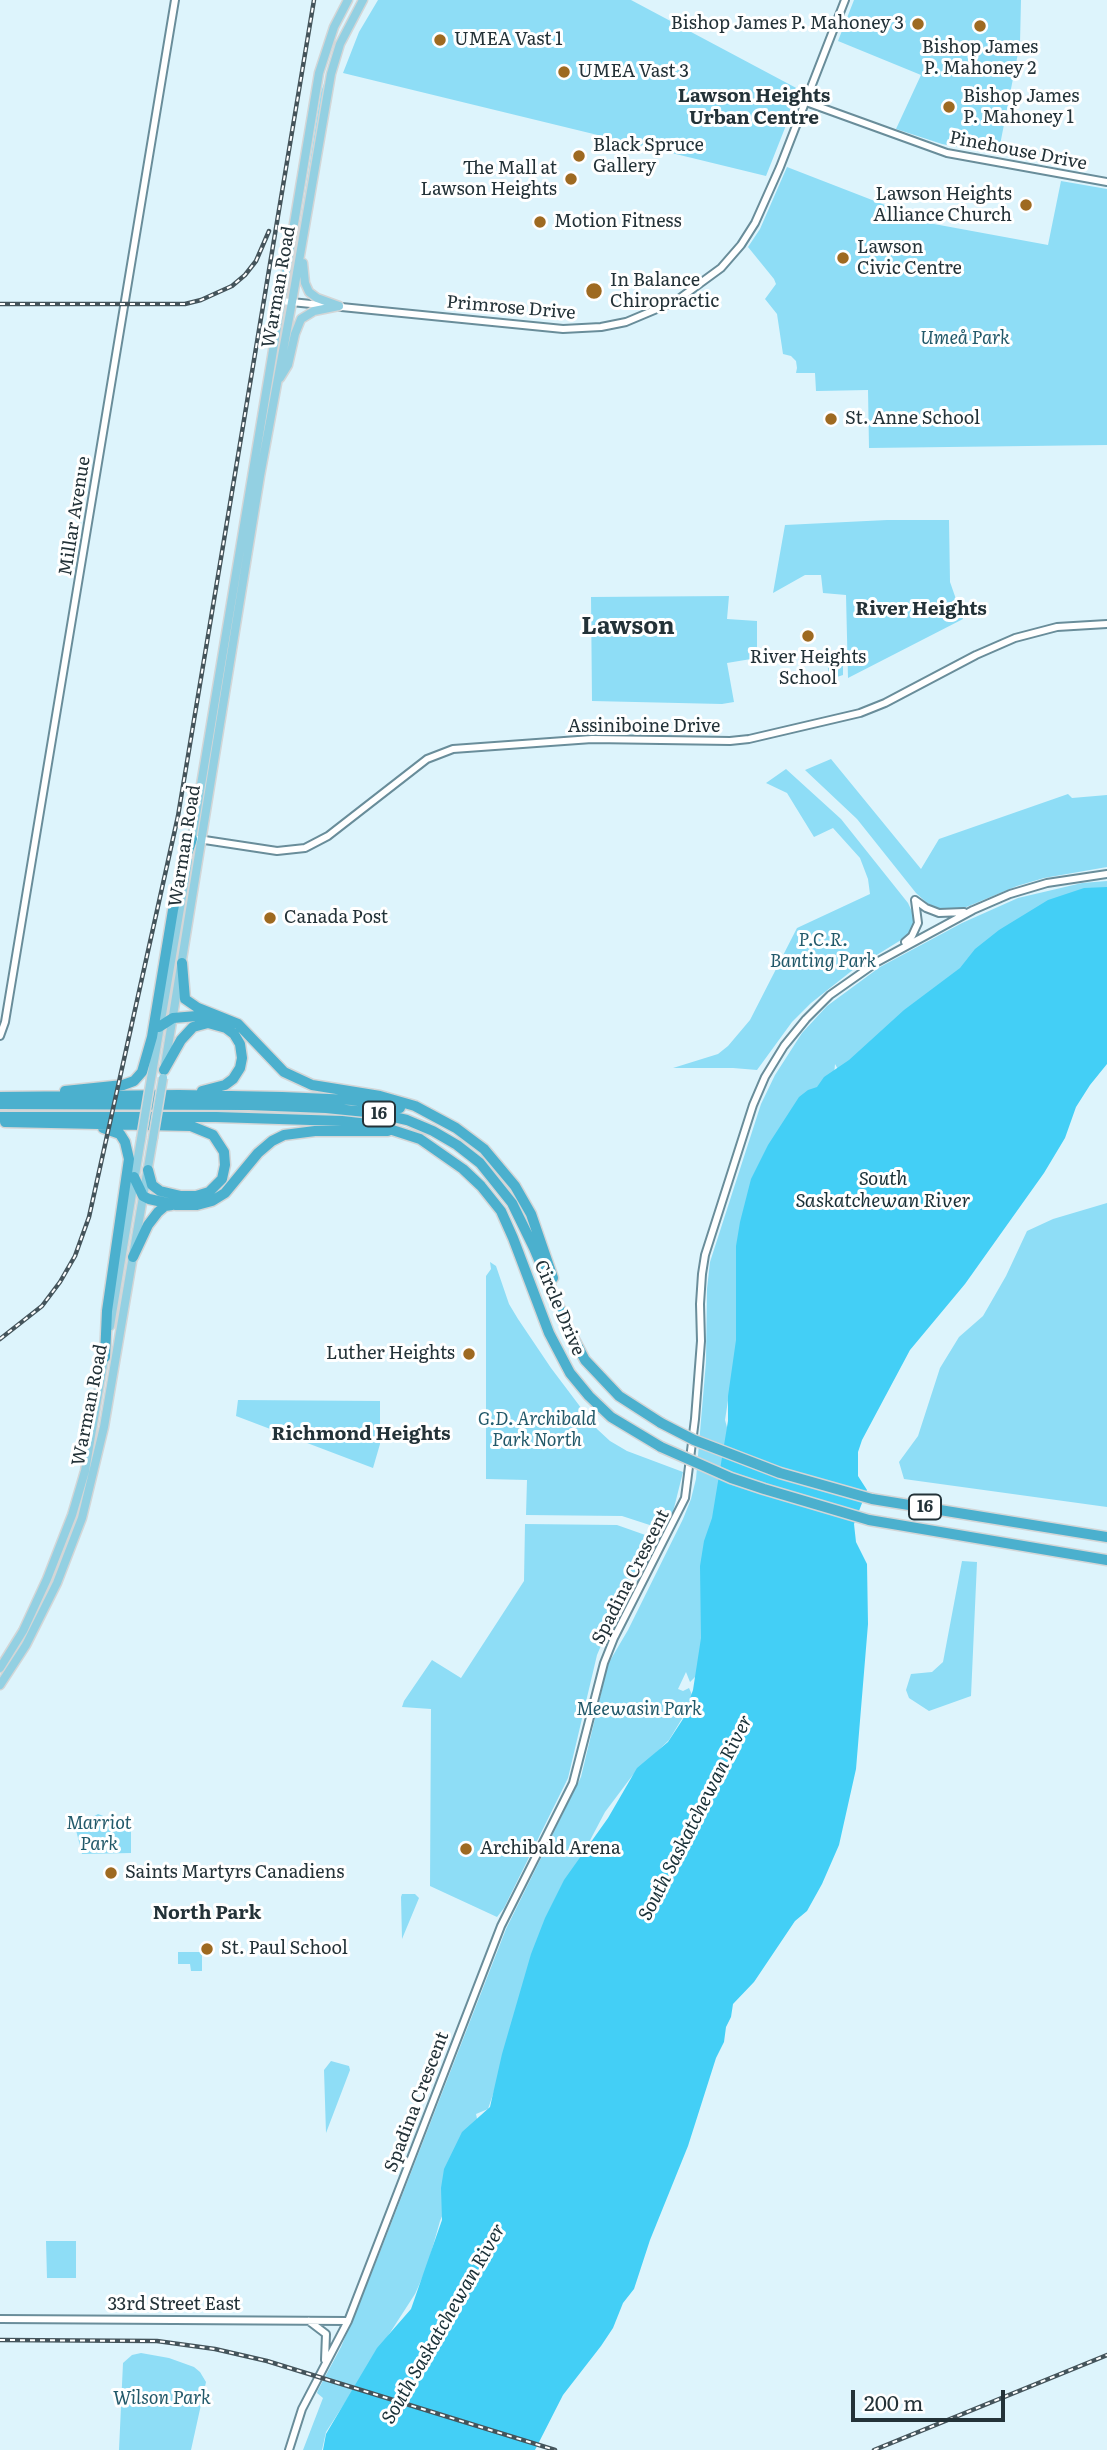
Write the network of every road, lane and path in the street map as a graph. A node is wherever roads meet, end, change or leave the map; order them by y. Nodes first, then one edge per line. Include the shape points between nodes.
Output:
1 (175, 0) edge
2 (348, 0) edge
3 (363, 0) edge
4 (845, 0) edge
5 (806, 102) junction
6 (1107, 182) edge
7 (302, 246) junction
8 (281, 301) junction
9 (292, 302) junction
10 (339, 306) junction
11 (277, 384) junction
12 (259, 426) junction
13 (257, 495) junction
14 (1107, 624) edge
15 (197, 839) junction
16 (1107, 874) edge
17 (973, 910) junction
18 (895, 951) junction
19 (182, 963) junction
20 (223, 1017) junction
21 (173, 1018) junction
22 (159, 1027) junction
23 (0, 1035) edge
24 (164, 1074) junction
25 (103, 1096) junction
26 (0, 1097) edge
27 (0, 1104) edge
28 (0, 1119) edge
29 (82, 1124) junction
30 (456, 1128) junction
31 (395, 1130) junction
32 (148, 1170) junction
33 (134, 1177) junction
34 (143, 1196) junction
35 (176, 1205) junction
36 (133, 1257) junction
37 (566, 1326) junction
38 (105, 1357) junction
39 (1107, 1537) edge
40 (1107, 1560) edge
41 (0, 1668) edge
42 (0, 1685) edge
43 (0, 2319) edge
44 (307, 2320) junction
45 (348, 2321) junction
46 (324, 2367) junction
47 (289, 2450) edge

1 - 23 street, Millar Avenue
2 - 8 main road, Warman Road via 319,73
3 - 7 main road, Warman Road via 331,74
4 - 5 street, Primrose Drive
5 - 6 street, Pinehouse Drive via 947,153
5 - 10 street, Primrose Drive via 765,204 741,244 694,290 650,313 601,327 563,329
7 - 9 main road, Warman Road
7 - 10 main road via 307,289
8 - 9 street, Primrose Drive
8 - 12 main road, Warman Road
9 - 10 street, Primrose Drive
9 - 11 main road, Warman Road
10 - 11 main road via 301,319 288,365
11 - 13 main road, Warman Road
12 - 13 main road
12 - 15 main road, Warman Road
13 - 15 main road, Warman Road
14 - 15 street, Assiniboine Drive via 1057,627 1014,638 860,713 749,739 592,739 453,749 427,759 328,836 305,848 277,851
15 - 19 main road, Warman Road
15 - 22 main road, Warman Road
15 - 26 highway via 182,869 152,1037 139,1077 111,1087
16 - 17 street, Spadina Crescent via 1038,886
17 - 18 street, Spadina Crescent
17 - 18 street via 939,913 915,900 917,928
18 - 45 street, Spadina Crescent via 853,978 806,1019 762,1084 702,1274 701,1352 685,1498 604,1663 578,1771 501,1926
19 - 20 highway via 185,999
19 - 21 main road, Warman Road
20 - 21 highway
20 - 30 highway via 243,1029 276,1066 294,1078 397,1100
21 - 22 highway
21 - 24 main road, Warman Road
22 - 33 main road, Warman Road, bridge
24 - 25 highway via 183,1037 198,1025 226,1028 241,1048 238,1072 220,1087
24 - 32 main road, Warman Road, bridge
25 - 26 highway
25 - 30 highway via 352,1100 408,1110
27 - 37 highway, Circle Drive / 16 via 301,1107 376,1113 420,1125 457,1145 498,1183 534,1248
28 - 29 highway
28 - 31 highway, Circle Drive / 16 via 296,1118
29 - 32 highway via 191,1126 213,1135 224,1152 222,1179 209,1192 196,1196 160,1191 152,1185
29 - 38 highway via 114,1130 128,1152
30 - 37 highway via 499,1166 531,1214
31 - 35 highway via 284,1135 263,1148 219,1198
31 - 40 highway, Circle Drive / 16, bridge via 433,1147 481,1186 505,1220 570,1373 611,1416 661,1447 742,1482 869,1520
32 - 34 main road, Warman Road
33 - 34 highway
33 - 38 main road, Warman Road
34 - 35 highway
34 - 36 main road, Warman Road
35 - 36 highway via 158,1212
36 - 42 main road, Warman Road via 104,1427 82,1518 57,1583
37 - 39 highway, Circle Drive / 16, bridge via 585,1360 619,1396 694,1440 771,1470 872,1499
38 - 41 main road, Warman Road via 85,1471 72,1515 23,1631
43 - 44 street, 33rd Street East
44 - 45 street, 33rd Street East
44 - 46 street via 326,2334
45 - 46 street, Spadina Crescent
46 - 47 street, Spadina Crescent via 302,2409

